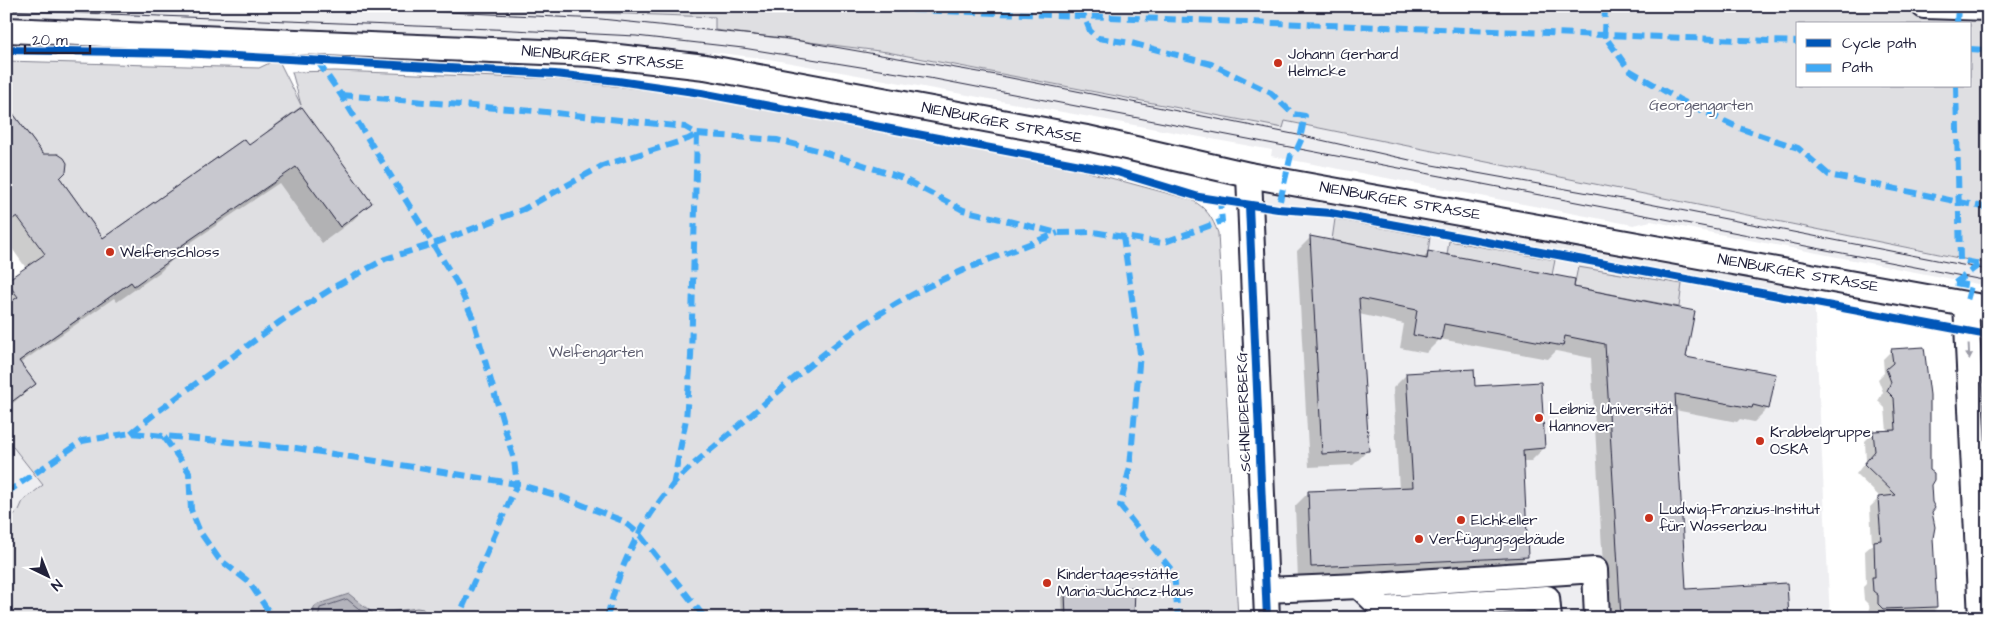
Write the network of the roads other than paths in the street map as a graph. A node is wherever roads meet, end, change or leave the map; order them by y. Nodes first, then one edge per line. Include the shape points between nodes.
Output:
1 (1924, 6) edge
2 (1988, 8) edge
3 (6, 30) edge
4 (1248, 175) junction
5 (1977, 306) edge
6 (1546, 573) junction
7 (1359, 586) junction
8 (1266, 590) junction
9 (1548, 608) edge
10 (1267, 618) edge
11 (1597, 618) edge
12 (1981, 618) edge

1 - 2 street
3 - 4 street, NIENBURGER STRASSE via 630,58 705,67 1067,135
4 - 5 street, NIENBURGER STRASSE
4 - 8 street, SCHNEIDERBERG
5 -> 12 street
6 - 7 street
6 - 9 street
6 - 11 street via 1595,570
7 - 8 street
7 - 9 street via 1383,609
8 - 10 street, SCHNEIDERBERG

